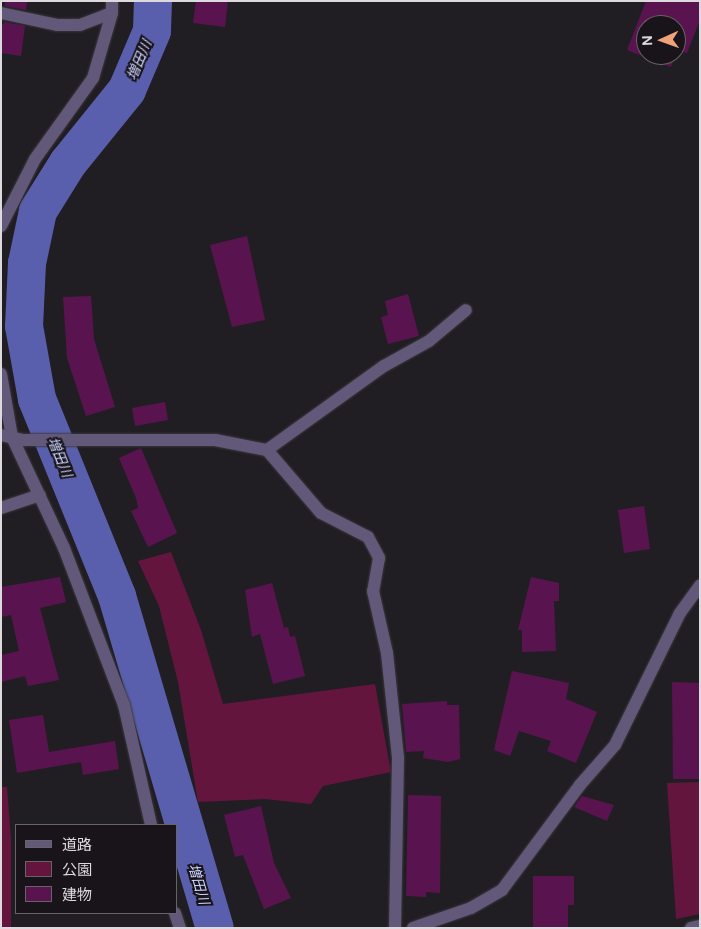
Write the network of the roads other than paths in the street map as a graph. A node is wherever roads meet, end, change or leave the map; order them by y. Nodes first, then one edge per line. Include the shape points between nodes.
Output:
1 (112, 7) edge
2 (1, 13) edge
3 (1, 226) edge
4 (466, 310) dead end
5 (1, 374) edge
6 (12, 437) edge
7 (267, 450) junction
8 (40, 495) junction
9 (1, 508) edge
10 (700, 585) edge
11 (151, 824) edge
12 (175, 914) edge
13 (700, 926) edge
14 (424, 927) edge
15 (180, 928) edge
16 (395, 928) edge
17 (691, 928) edge

1 - 2 street via 94,21 65,25
1 - 3 street via 93,78 35,159
4 - 7 street via 429,341 384,366
5 - 6 street
6 - 7 street via 215,440
6 - 8 street
7 - 16 street via 321,513 368,537 379,558 373,591 387,653 398,758
8 - 9 street
8 - 11 street via 96,626 124,705
10 - 14 street via 680,613 615,745 580,785 502,890 471,908
12 - 15 street
13 - 17 street

